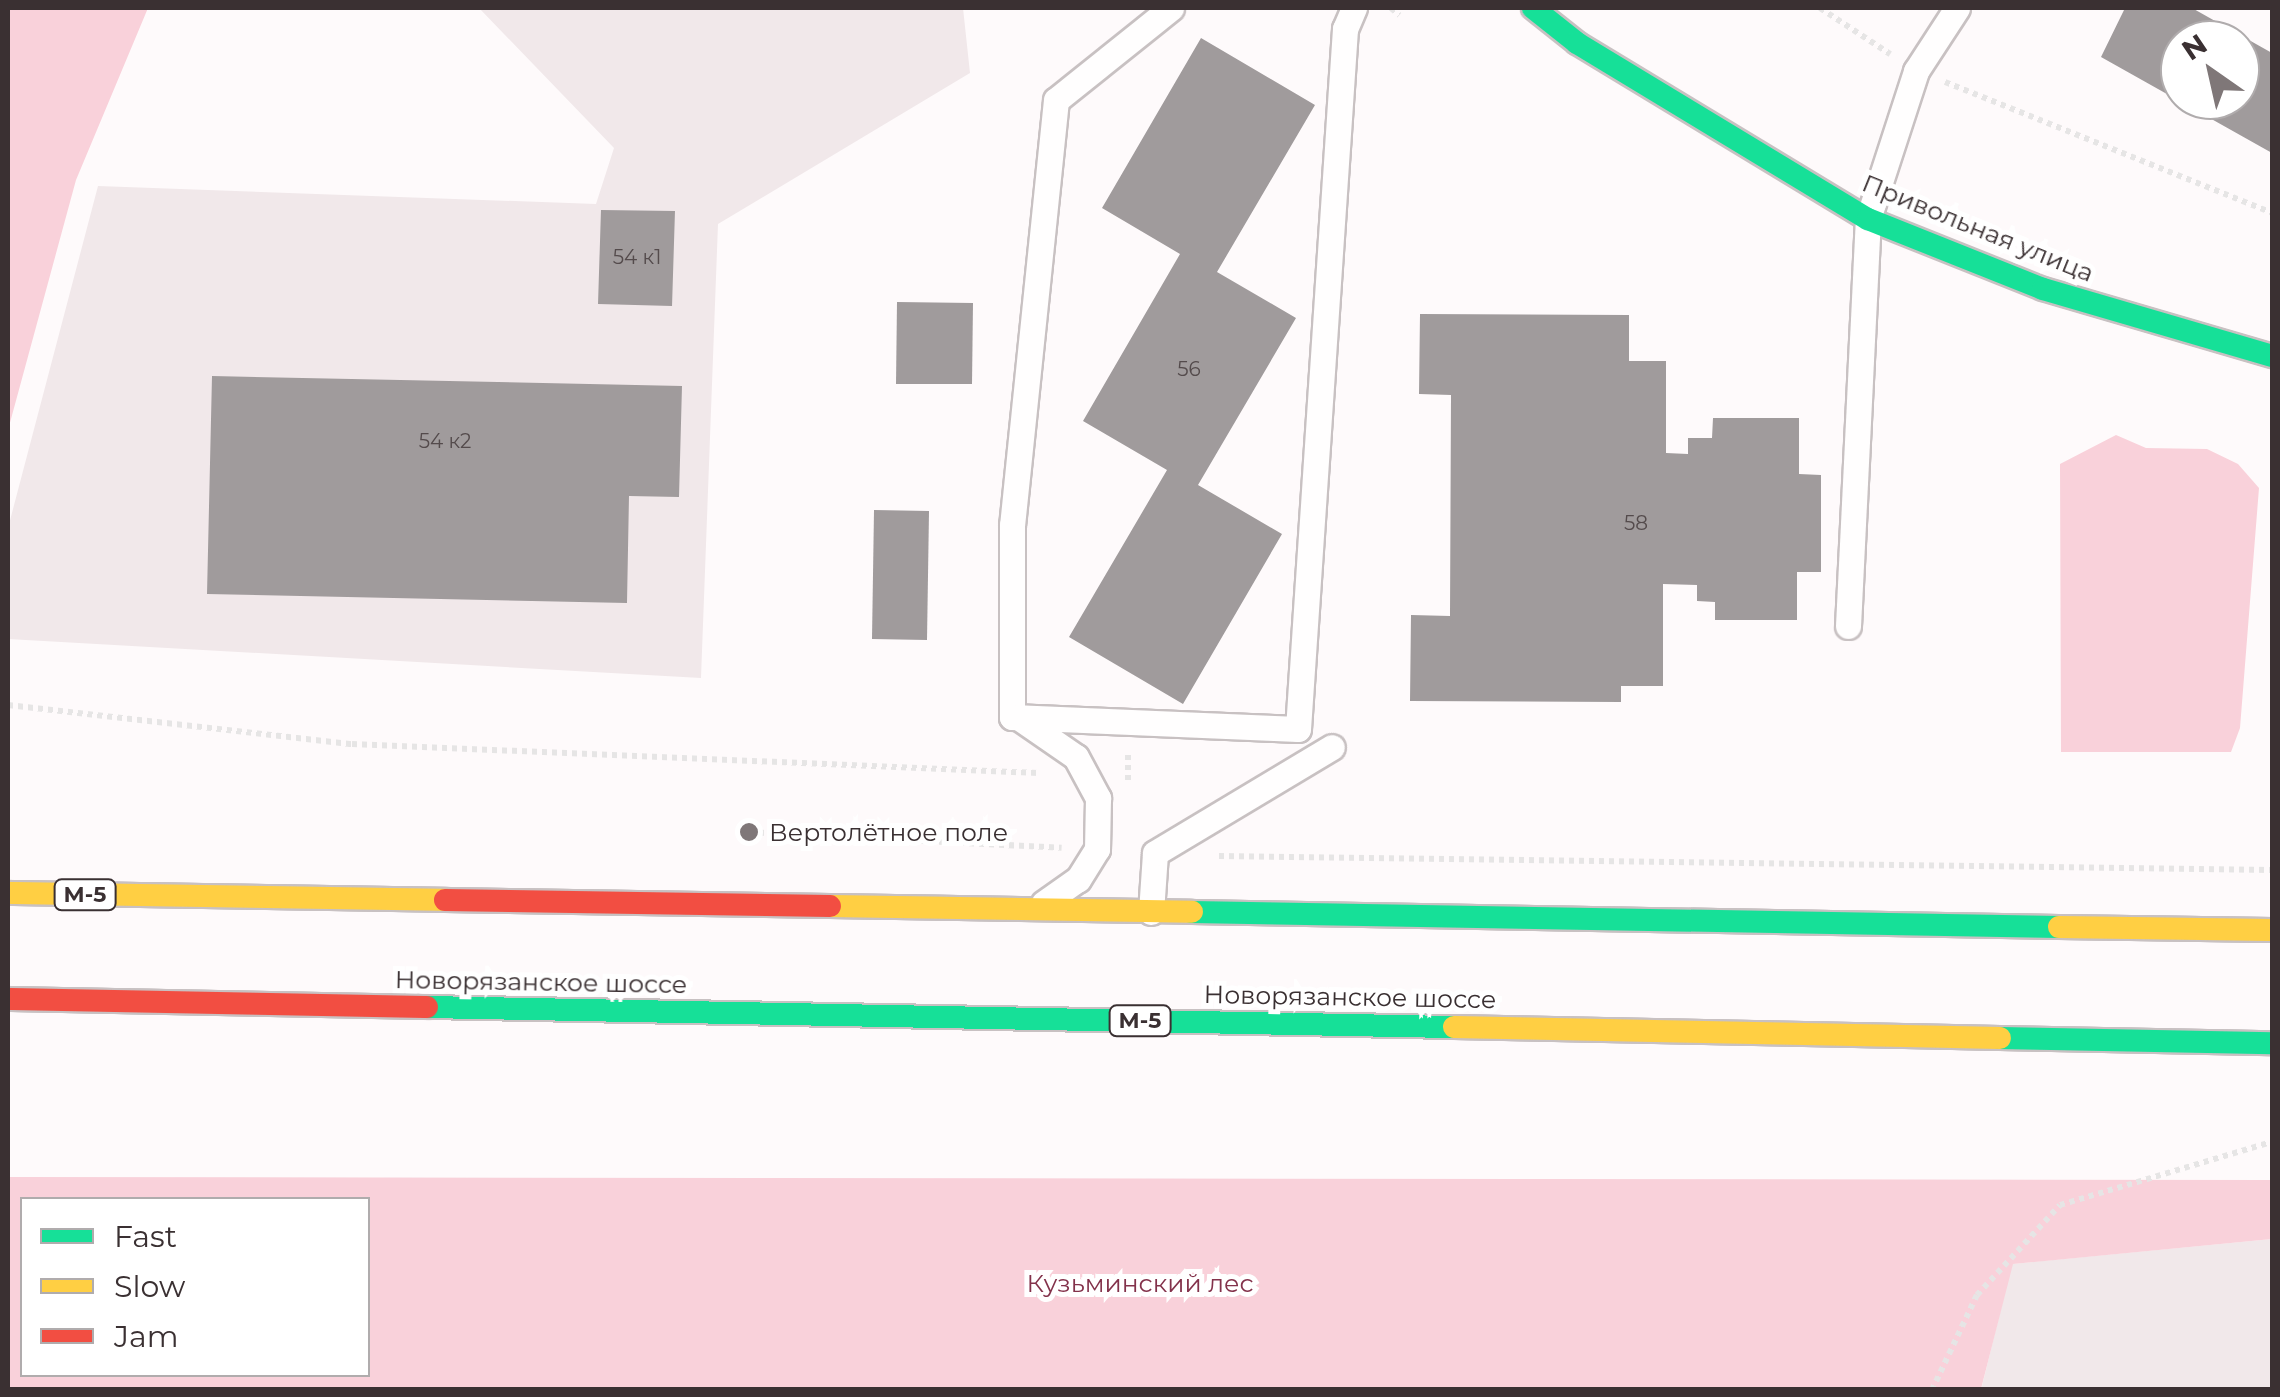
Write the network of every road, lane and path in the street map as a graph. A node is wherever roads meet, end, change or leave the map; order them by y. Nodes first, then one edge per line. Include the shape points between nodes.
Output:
1 (1171, 8) edge
2 (1354, 8) edge
3 (1391, 8) edge
4 (1533, 8) edge
5 (1820, 8) edge
6 (1957, 8) edge
7 (1399, 15) dead end
8 (1916, 70) junction
9 (2272, 213) edge
10 (1868, 219) junction
11 (2272, 356) edge
12 (1848, 626) dead end
13 (8, 706) edge
14 (1018, 718) junction
15 (1332, 747) dead end
16 (1086, 775) junction
17 (749, 832) dead end
18 (1098, 850) junction
19 (1212, 855) dead end
20 (2272, 870) edge
21 (8, 893) edge
22 (1036, 910) junction
23 (1151, 912) junction
24 (2272, 930) edge
25 (8, 1000) edge
26 (2272, 1042) edge
27 (2272, 1142) edge
28 (1932, 1390) edge

1 - 14 lane via 1056,100 1012,526 1012,718
2 - 14 lane via 1346,29 1298,729
3 - 7 path
4 - 10 main road, Привольная улица via 1577,44
5 - 8 path
6 - 8 lane
8 - 9 path
8 - 10 lane
10 - 11 main road, Привольная улица via 2042,289
10 - 12 lane
13 - 16 path via 352,744
14 - 16 lane via 1076,756
15 - 23 lane via 1155,852
16 - 18 lane via 1098,798
17 - 18 path
18 - 22 lane via 1078,879
19 - 20 path
21 - 22 main road, М-5
22 - 23 main road, М-5
23 - 24 main road, М-5
25 - 26 main road, Новорязанское шоссе / М-5
27 - 28 path via 2060,1205 1977,1295

